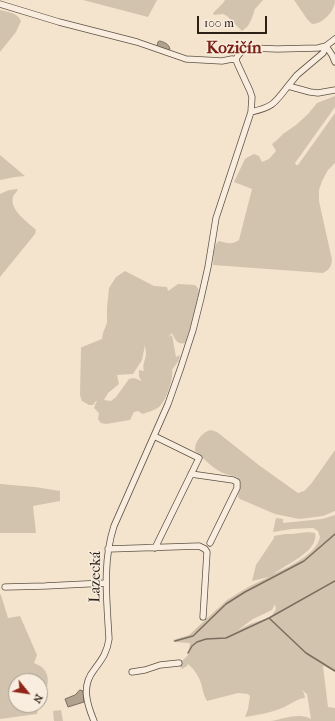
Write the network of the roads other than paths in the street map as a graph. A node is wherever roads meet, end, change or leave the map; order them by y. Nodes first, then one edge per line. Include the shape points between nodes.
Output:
1 (0, 4) edge
2 (335, 39) edge
3 (326, 46) junction
4 (236, 60) junction
5 (335, 62) edge
6 (288, 86) junction
7 (335, 90) edge
8 (251, 112) junction
9 (154, 436) junction
10 (191, 474) junction
11 (210, 543) dead end
12 (155, 548) junction
13 (108, 549) junction
14 (106, 583) junction
15 (5, 588) dead end
16 (203, 617) dead end
17 (179, 663) dead end
18 (132, 672) dead end
19 (94, 721) edge

1 - 4 street via 137,42 186,59
2 - 3 street
3 - 4 street via 246,48
3 - 5 street
3 - 6 street via 323,53
4 - 8 street, Lazecká via 252,97
6 - 7 street via 318,93
6 - 8 street via 274,103
8 - 9 street, Lazecká via 216,218 202,298 193,330
9 - 10 street via 199,458
9 - 13 street, Lazecká via 114,526
10 - 11 street via 237,482 237,488
10 - 12 street
12 - 13 street
12 - 16 street via 199,546 205,549 207,552
13 - 14 street, Lazecká
14 - 15 street
14 - 19 street, Lazecká via 108,645 86,684 88,704
17 - 18 street

